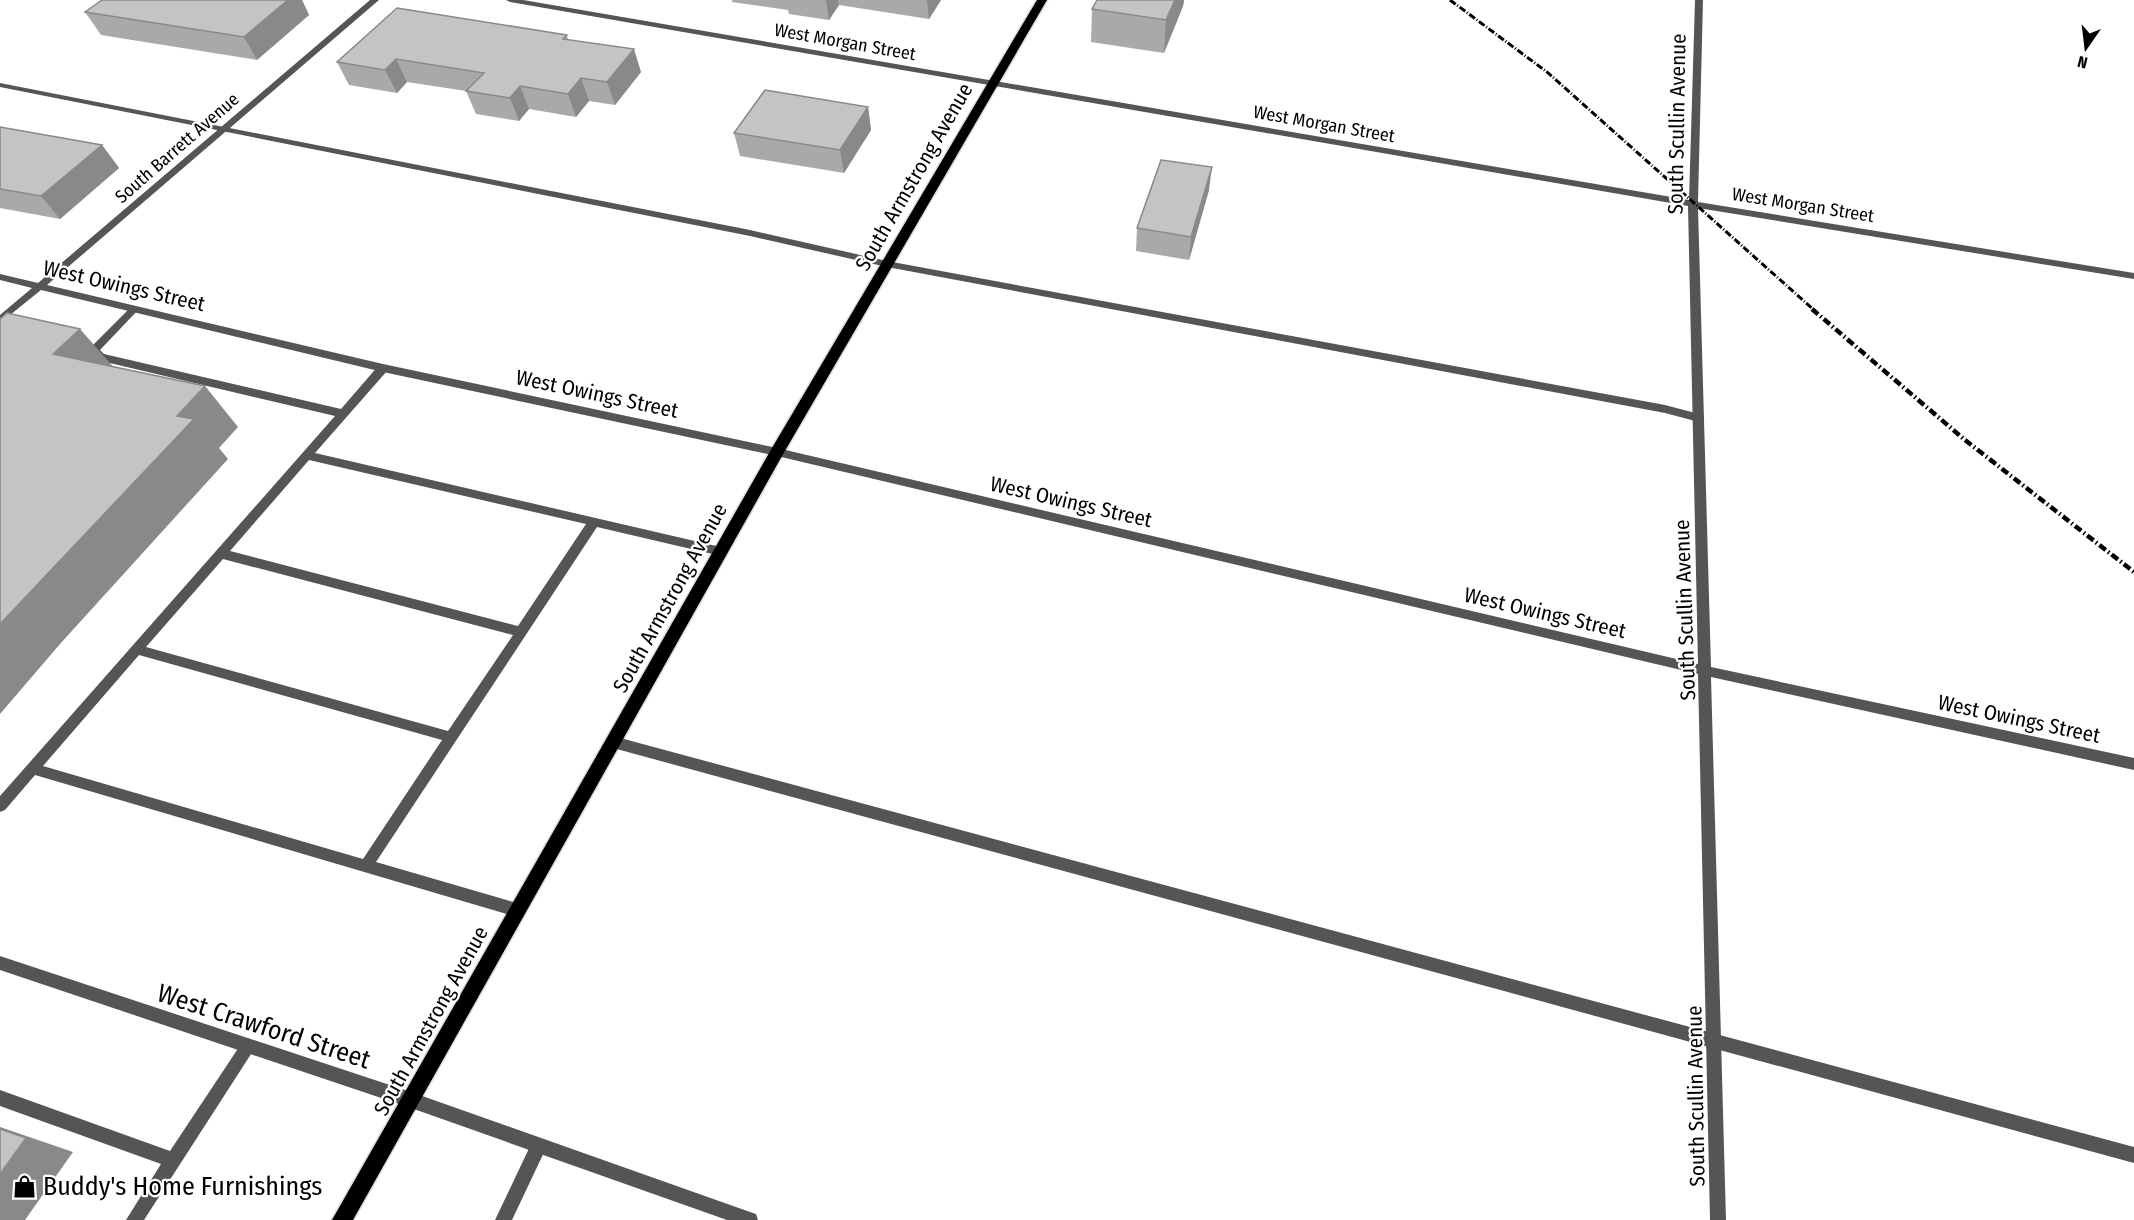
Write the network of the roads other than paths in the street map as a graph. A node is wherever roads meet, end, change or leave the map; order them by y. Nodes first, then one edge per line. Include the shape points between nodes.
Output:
1 (375, 0) edge
2 (510, 0) edge
3 (1042, 0) edge
4 (1699, 0) edge
5 (992, 84) junction
6 (0, 85) edge
7 (224, 129) junction
8 (1693, 204) junction
9 (887, 264) junction
10 (2134, 276) edge
11 (0, 277) edge
12 (40, 286) junction
13 (134, 309) junction
14 (0, 320) edge
15 (383, 368) junction
16 (344, 414) junction
17 (1699, 418) junction
18 (777, 452) junction
19 (308, 456) junction
20 (594, 522) junction
21 (721, 551) junction
22 (222, 554) junction
23 (521, 632) junction
24 (138, 650) junction
25 (1706, 671) junction
26 (451, 737) junction
27 (613, 742) junction
28 (2134, 764) edge
29 (33, 769) junction
30 (0, 806) edge
31 (366, 866) junction
32 (518, 910) junction
33 (0, 963) edge
34 (1714, 1041) junction
35 (248, 1046) junction
36 (0, 1098) edge
37 (411, 1100) junction
38 (539, 1146) junction
39 (2134, 1155) edge
40 (173, 1161) junction
41 (134, 1220) edge
42 (342, 1220) edge
43 (503, 1220) edge
44 (750, 1220) edge
45 (1718, 1220) edge

1 - 7 street, South Barrett Avenue
2 - 5 street, West Morgan Street
3 - 5 main road, South Armstrong Avenue
4 - 8 street, South Scullin Avenue
5 - 8 street, West Morgan Street
5 - 9 main road, South Armstrong Avenue
6 - 7 street
7 - 9 street via 750,232
7 - 12 street, South Barrett Avenue
8 - 10 street, West Morgan Street
8 - 17 street, South Scullin Avenue
9 - 17 street
9 - 18 main road, South Armstrong Avenue
11 - 12 street, West Owings Street
12 - 13 street, West Owings Street
12 - 14 street, South Barrett Avenue
13 - 15 street, West Owings Street
13 - 16 street via 94,350 101,357
15 - 16 street
15 - 18 street, West Owings Street
16 - 19 street
17 - 25 street, South Scullin Avenue
18 - 21 main road, South Armstrong Avenue
18 - 25 street, West Owings Street
19 - 20 street
19 - 22 street
20 - 21 street
20 - 23 street
21 - 27 main road, South Armstrong Avenue
22 - 23 street
22 - 24 street
23 - 26 street
24 - 26 street
24 - 29 street
25 - 28 street, West Owings Street
25 - 34 street, South Scullin Avenue
26 - 31 street
27 - 32 main road, South Armstrong Avenue
27 - 34 street
29 - 30 street
29 - 31 street
31 - 32 street
32 - 37 main road, South Armstrong Avenue
33 - 35 street, West Crawford Street
34 - 39 street
34 - 45 street, South Scullin Avenue
35 - 37 street, West Crawford Street
35 - 40 street
36 - 40 street
37 - 38 street, West Crawford Street
37 - 42 main road, South Armstrong Avenue
38 - 43 street
38 - 44 street, West Crawford Street
40 - 41 street

